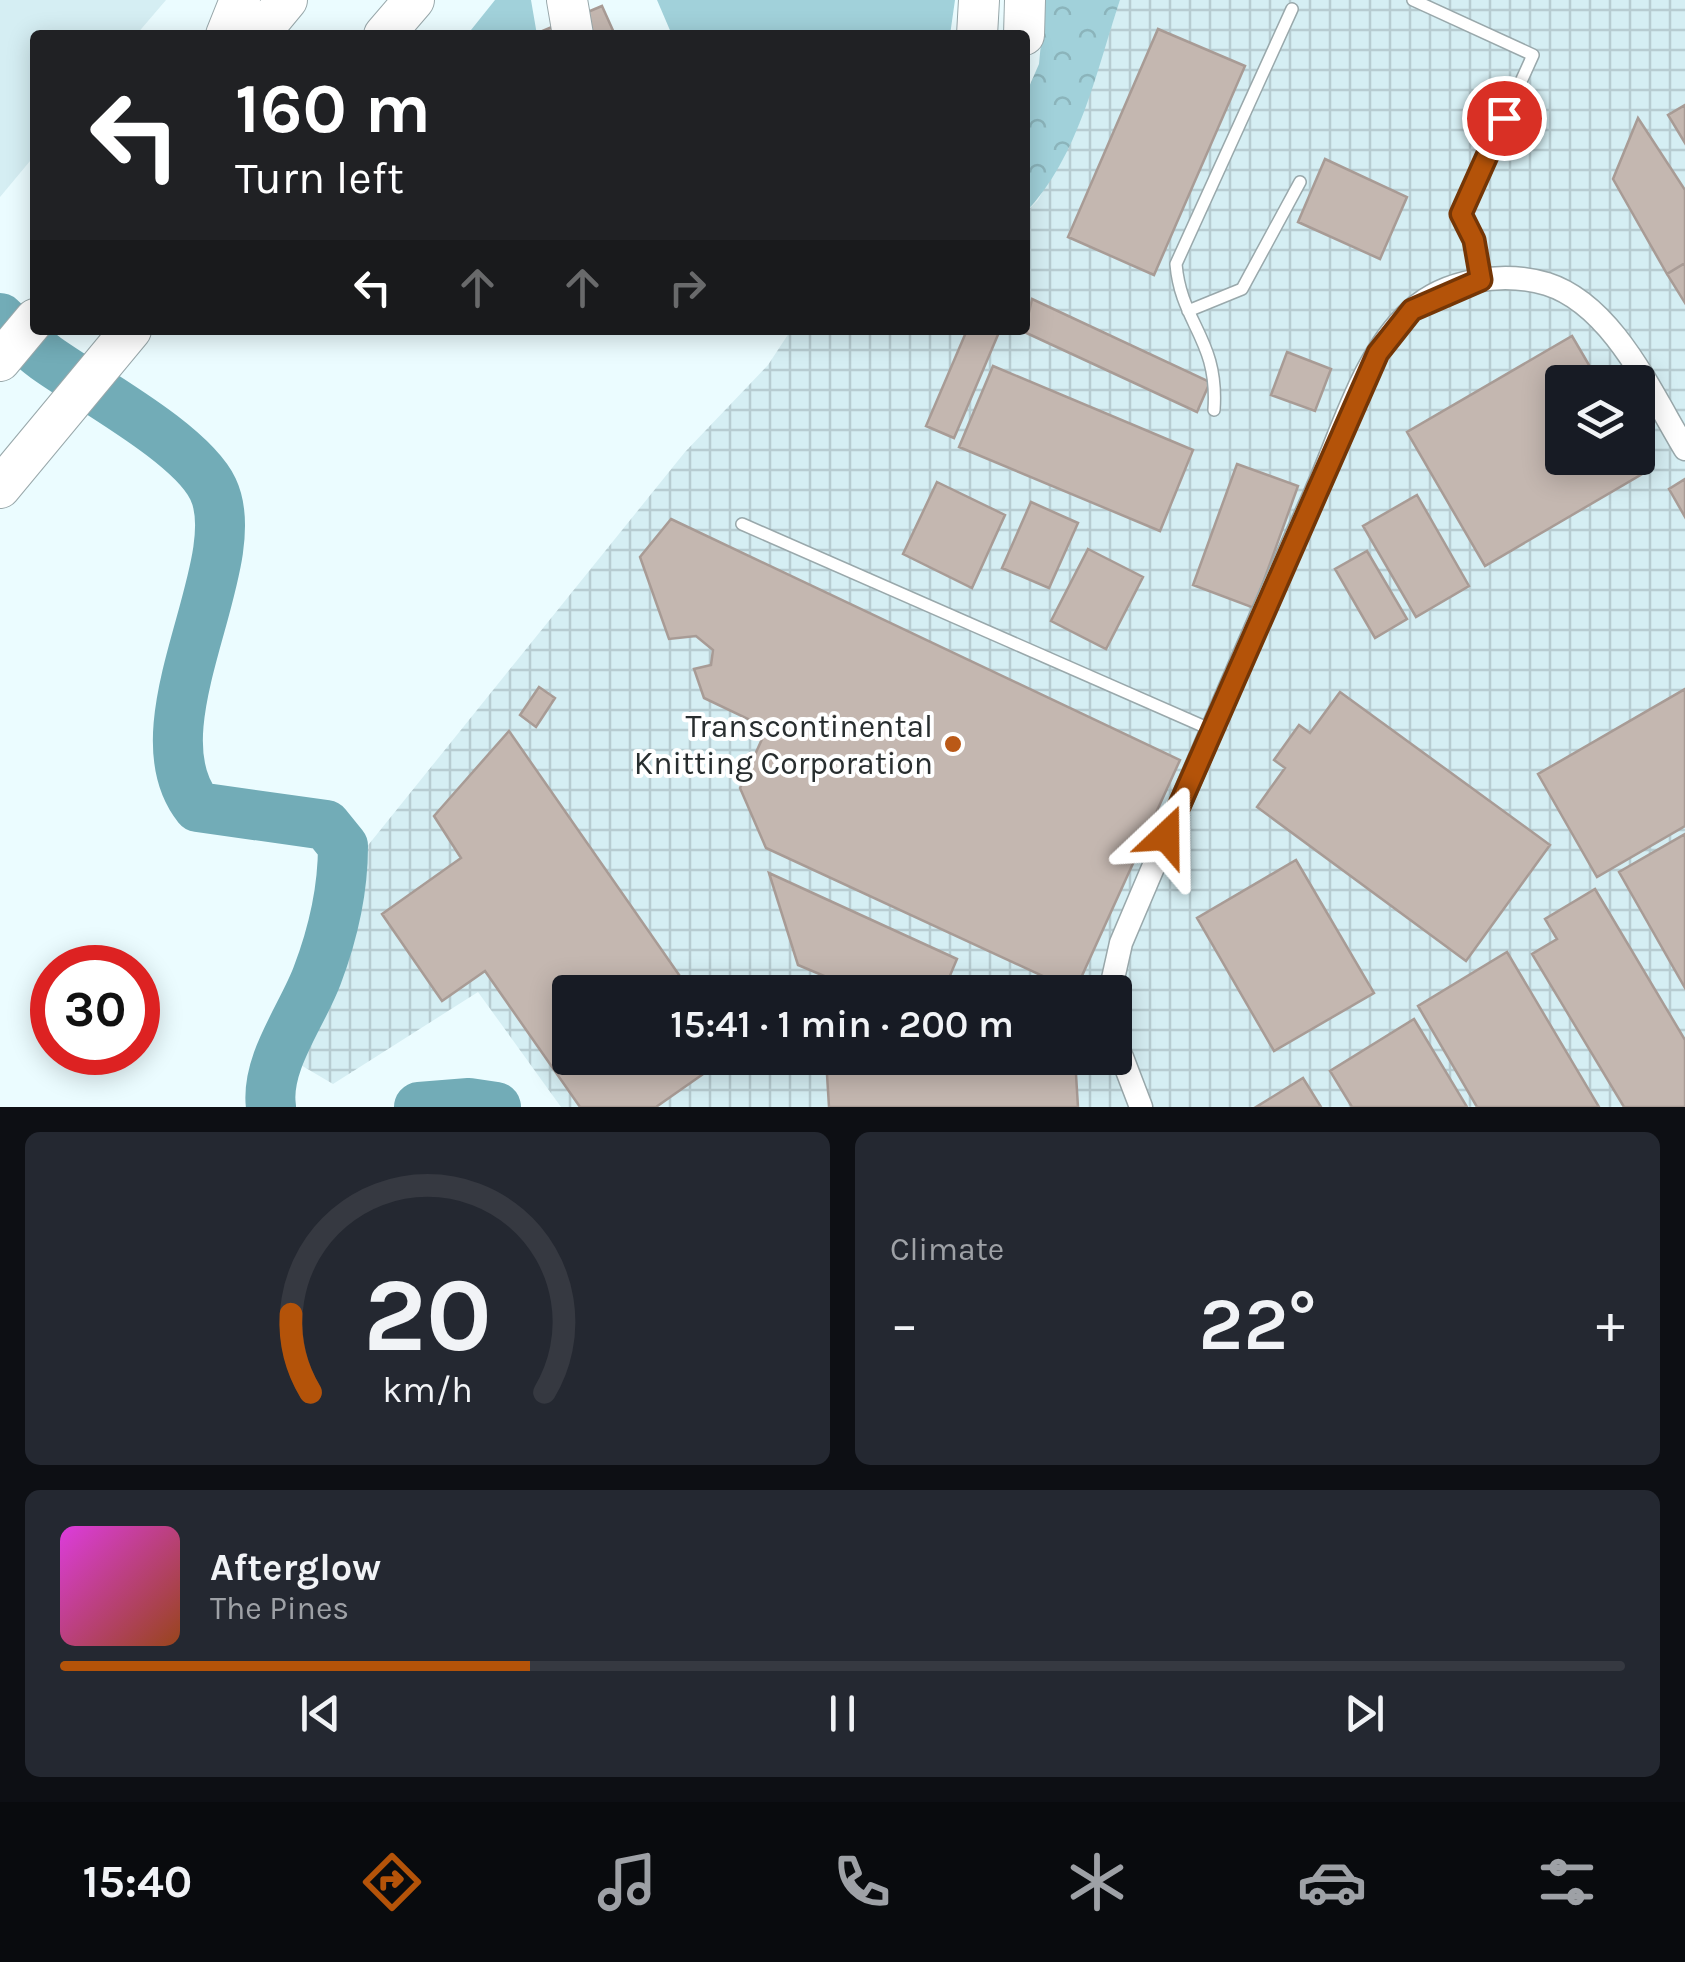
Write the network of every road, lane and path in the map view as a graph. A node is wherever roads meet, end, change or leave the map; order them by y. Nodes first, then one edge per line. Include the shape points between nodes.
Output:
1 (240, 0) edge
2 (287, 0) edge
3 (414, 0) edge
4 (566, 0) edge
5 (979, 0) edge
6 (1025, 0) edge
7 (1412, 0) edge
8 (1292, 10) dead end
9 (228, 30) edge
10 (262, 30) edge
11 (388, 30) edge
12 (572, 30) edge
13 (977, 30) edge
14 (1024, 30) edge
15 (1300, 182) dead end
16 (1481, 280) junction
17 (1188, 311) junction
18 (30, 325) edge
19 (128, 335) edge
20 (0, 361) edge
21 (1214, 410) dead end
22 (1685, 448) edge
23 (0, 488) edge
24 (742, 524) dead end
25 (1212, 730) junction
26 (1114, 975) edge
27 (1128, 1075) edge
28 (1140, 1107) edge

1 - 9 highway
2 - 10 highway
3 - 11 highway
4 - 12 highway
5 - 13 highway
6 - 14 highway
7 - 16 lane via 1533,54 1461,214
8 - 17 lane via 1176,264
15 - 17 lane via 1242,289
16 - 22 street via 1495,275 1550,285 1609,324
16 - 25 street via 1412,310 1378,353
17 - 21 lane via 1216,374
18 - 20 highway
19 - 23 highway
24 - 25 lane
25 - 26 street via 1121,943
27 - 28 street

